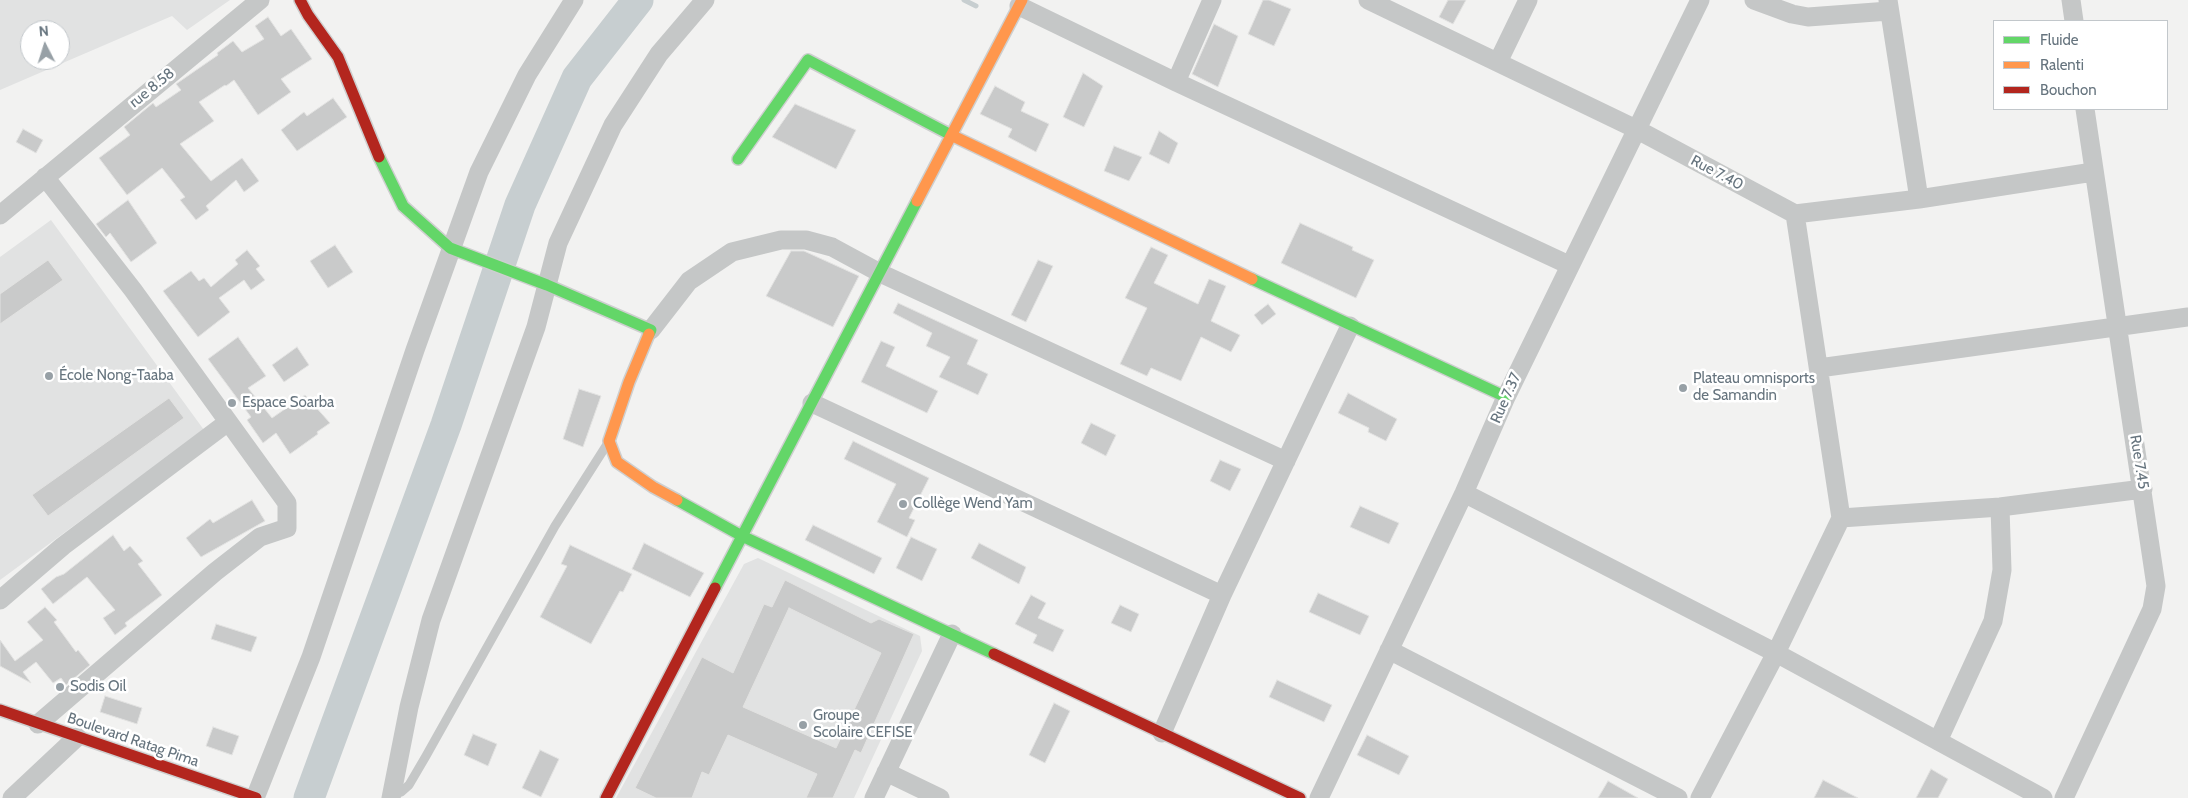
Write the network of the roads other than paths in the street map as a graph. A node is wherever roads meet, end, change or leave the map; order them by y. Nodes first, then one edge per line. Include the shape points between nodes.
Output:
1 (260, 0) edge
2 (300, 0) edge
3 (574, 0) edge
4 (705, 0) edge
5 (1212, 0) edge
6 (1368, 0) edge
7 (1528, 0) edge
8 (1700, 0) edge
9 (1754, 0) edge
10 (2071, 0) edge
11 (1021, 3) edge
12 (1888, 6) edge
13 (2074, 20) edge
14 (1498, 62) junction
15 (1176, 82) junction
16 (2085, 110) edge
17 (1636, 129) junction
18 (953, 136) junction
19 (738, 159) dead end
20 (2093, 172) junction
21 (45, 177) junction
22 (1918, 199) junction
23 (1795, 214) junction
24 (0, 215) edge
25 (450, 248) junction
26 (1569, 265) junction
27 (880, 273) junction
28 (547, 285) junction
29 (2188, 317) edge
30 (1350, 326) junction
31 (2118, 326) junction
32 (651, 330) junction
33 (1819, 368) junction
34 (1506, 397) junction
35 (812, 403) junction
36 (228, 422) junction
37 (609, 441) junction
38 (1286, 461) junction
39 (2143, 490) junction
40 (1464, 493) junction
41 (2000, 507) junction
42 (1841, 518) junction
43 (742, 536) junction
44 (1222, 595) junction
45 (0, 600) edge
46 (952, 634) junction
47 (1390, 650) junction
48 (1776, 653) junction
49 (0, 710) edge
50 (38, 724) junction
51 (1162, 733) junction
52 (77, 737) junction
53 (1938, 741) junction
54 (886, 772) junction
55 (391, 797) edge
56 (12, 798) edge
57 (255, 798) edge
58 (606, 798) edge
59 (874, 798) edge
60 (940, 798) edge
61 (1300, 798) edge
62 (1319, 798) edge
63 (1678, 798) edge
64 (1700, 798) edge
65 (2043, 798) edge
66 (2064, 798) edge

1 - 21 street, rue 8.58
2 - 25 street via 338,56 375,150 402,206
3 - 25 street via 527,75 479,172
4 - 28 street via 659,54 613,125 558,243
5 - 15 street
6 - 14 street, Rue 7.40
7 - 14 street
8 - 17 street, Rue 7.37
9 - 12 street via 1808,17
10 - 13 street
11 - 15 street
11 - 18 street
12 - 22 street
14 - 17 street, Rue 7.40
15 - 26 street
16 - 20 street, Rue 7.45
17 - 23 street, Rue 7.40
17 - 26 street, Rue 7.37
18 - 19 street via 808,60
18 - 27 street
18 - 30 street
20 - 22 street
20 - 31 street, Rue 7.45
21 - 24 street, rue 8.58
21 - 36 street
22 - 23 street
23 - 33 street
25 - 28 street
25 - 57 street via 311,658
26 - 34 street, Rue 7.37
27 - 32 street via 832,247 806,240 780,240 732,252 689,281
27 - 35 street
27 - 38 street
28 - 32 street
28 - 55 street via 536,327 431,620 408,707
29 - 31 street
30 - 34 street
30 - 38 street
31 - 33 street
31 - 39 street, Rue 7.45
32 - 37 street
33 - 42 street
34 - 40 street, Rue 7.37
35 - 43 street
35 - 44 street
36 - 45 street via 64,546
36 - 50 street via 287,503 286,528 260,537 215,572
37 - 43 street via 617,462 653,488
37 - 55 lane via 555,526 409,785
38 - 44 street
39 - 41 street
39 - 66 street, Rue 7.45 via 2156,586 2152,609
40 - 47 street, Rue 7.37
40 - 48 street
41 - 42 street
41 - 53 street via 2002,570 1993,621
42 - 48 street
43 - 46 street
43 - 58 street
44 - 51 street
46 - 51 street
46 - 54 street
47 - 62 street, Rue 7.37
47 - 63 street
48 - 53 street
48 - 64 street
49 - 50 street, Boulevard Ratag Pima
50 - 52 street, Boulevard Ratag Pima
51 - 61 street
52 - 56 street
52 - 57 street, Boulevard Ratag Pima
53 - 65 street
54 - 59 street
54 - 60 street

